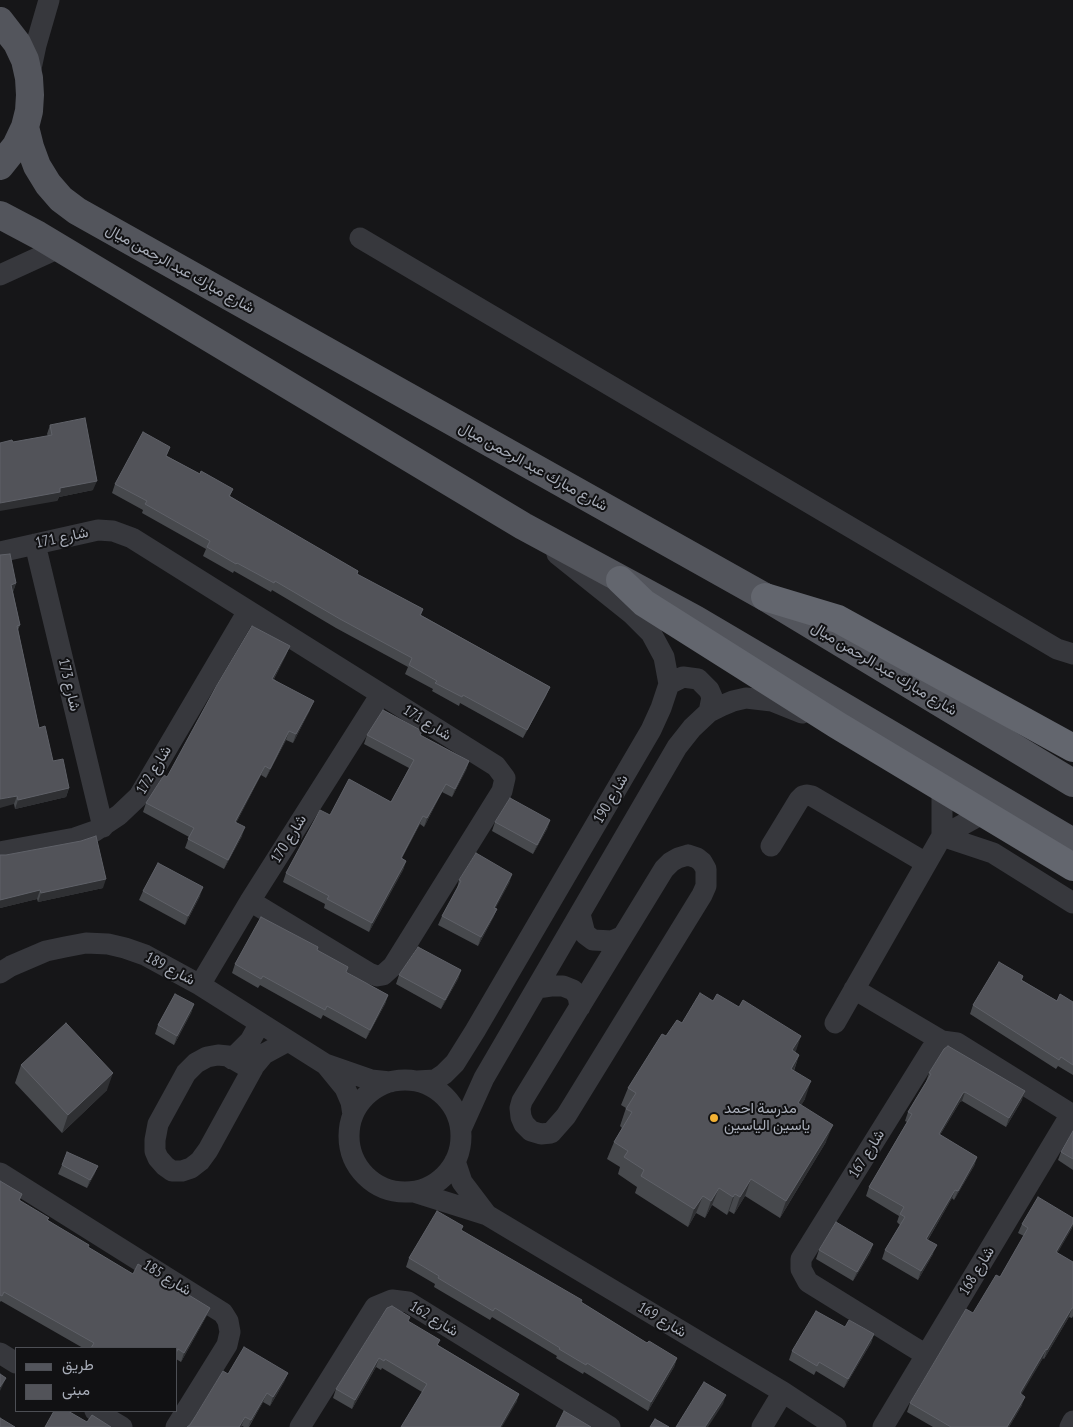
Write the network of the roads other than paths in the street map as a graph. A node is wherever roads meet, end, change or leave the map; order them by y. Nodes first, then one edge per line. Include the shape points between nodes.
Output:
1 (49, 0) edge
2 (0, 21) edge
3 (29, 78) junction
4 (25, 127) junction
5 (0, 166) edge
6 (0, 215) edge
7 (360, 238) dead end
8 (58, 248) junction
9 (0, 275) edge
10 (522, 526) junction
11 (35, 544) junction
12 (0, 552) edge
13 (620, 580) junction
14 (765, 597) junction
15 (248, 611) junction
16 (1073, 654) edge
17 (669, 684) junction
18 (381, 694) junction
19 (710, 712) junction
20 (837, 725) junction
21 (1073, 748) edge
22 (1073, 783) edge
23 (942, 788) junction
24 (984, 813) junction
25 (103, 828) junction
26 (942, 836) junction
27 (1073, 842) edge
28 (771, 846) dead end
29 (0, 852) edge
30 (926, 863) junction
31 (1073, 867) edge
32 (250, 901) junction
33 (1073, 903) edge
34 (580, 914) junction
35 (623, 936) junction
36 (0, 973) edge
37 (200, 985) junction
38 (537, 988) junction
39 (854, 989) junction
40 (580, 1007) junction
41 (260, 1023) junction
42 (835, 1023) dead end
43 (288, 1041) junction
44 (942, 1041) junction
45 (232, 1059) junction
46 (326, 1064) junction
47 (252, 1070) junction
48 (417, 1081) junction
49 (390, 1082) junction
50 (1072, 1114) edge
51 (353, 1115) junction
52 (460, 1129) junction
53 (455, 1161) junction
54 (0, 1173) edge
55 (414, 1192) junction
56 (487, 1215) junction
57 (0, 1353) edge
58 (926, 1355) junction
59 (15, 1362) edge
60 (783, 1392) junction
61 (98, 1412) edge
62 (1073, 1422) edge
63 (305, 1425) edge
64 (122, 1427) edge
65 (176, 1427) edge
66 (610, 1427) edge
67 (762, 1427) edge
68 (836, 1427) edge
69 (883, 1427) edge
70 (1070, 1427) edge

1 - 3 street
2 - 3 main road via 17,43
3 - 4 main road via 29,111
4 - 5 main road via 16,146
4 - 14 main road, شارع مبارك عبد الرحمن ميال via 37,166 48,184 77,211
6 - 8 main road
7 - 16 street via 1056,649
8 - 9 street
8 - 10 main road
10 - 13 main road
10 - 17 street via 642,623 658,645
11 - 12 street, شارع 171
11 - 15 street, شارع 171 via 98,530 114,531 132,538
11 - 25 street, شارع 173
13 - 20 highway via 644,603
13 - 27 main road via 695,619
14 - 21 highway via 838,619
14 - 22 main road, شارع مبارك عبد الرحمن ميال
15 - 18 street, شارع 171
15 - 25 street, شارع 172 via 139,796
17 - 19 street via 690,676 704,683 712,697
17 - 48 street, شارع 190 via 651,730 475,1031 444,1074 435,1080
18 - 32 street, شارع 170
18 - 32 street, شارع 171 via 496,766 505,778 502,791 393,966 377,976
19 - 20 street, شارع 190 via 733,701 759,699
19 - 34 street, شارع 190 via 677,748
20 - 23 highway
23 - 24 highway
23 - 26 street
24 - 26 street
24 - 31 highway
25 - 29 street, شارع 172 via 75,838
26 - 30 street
26 - 33 street via 992,853
28 - 30 street via 799,800 803,796 812,796
30 - 39 street
32 - 37 street, شارع 170
34 - 35 street via 585,934 593,940 612,941
34 - 38 street, شارع 190
35 - 40 street
35 - 40 street via 670,862 688,855 702,862 707,878 702,895 566,1116 551,1132 531,1131 521,1117 522,1101
36 - 37 street, شارع 189 via 46,951 108,944 145,955
37 - 41 street, شارع 189
38 - 40 street via 563,986 573,990
38 - 52 street, شارع 190 via 484,1078
39 - 42 street
39 - 44 street
41 - 43 street, شارع 189
41 - 45 street via 250,1041
43 - 46 street, شارع 189
43 - 47 street via 264,1054
44 - 50 street via 957,1043
44 - 58 street, شارع 167 via 931,1050 801,1259 801,1269 808,1282
45 - 47 street
45 - 47 street via 218,1055 196,1063 186,1073 158,1124 155,1151 172,1171 191,1168 200,1161
46 - 49 street, شارع 189 via 371,1080
46 - 51 street, شارع 189 via 345,1088
48 - 49 street
48 - 52 street via 433,1087 446,1098 456,1112
49 - 51 street via 374,1088
50 - 58 street, شارع 168
51 - 55 street via 350,1149 356,1164 381,1187 397,1192
52 - 53 street
53 - 55 street via 445,1176
53 - 56 street, شارع 169 via 462,1182
54 - 65 street, شارع 185 via 223,1313 230,1332 227,1345
55 - 56 street, شارع 169
56 - 60 street, شارع 169
57 - 59 street
58 - 69 street, شارع 168
60 - 67 street
60 - 68 street, شارع 169
61 - 64 street
62 - 70 street
63 - 66 street, شارع 162 via 375,1307 392,1300 408,1302

